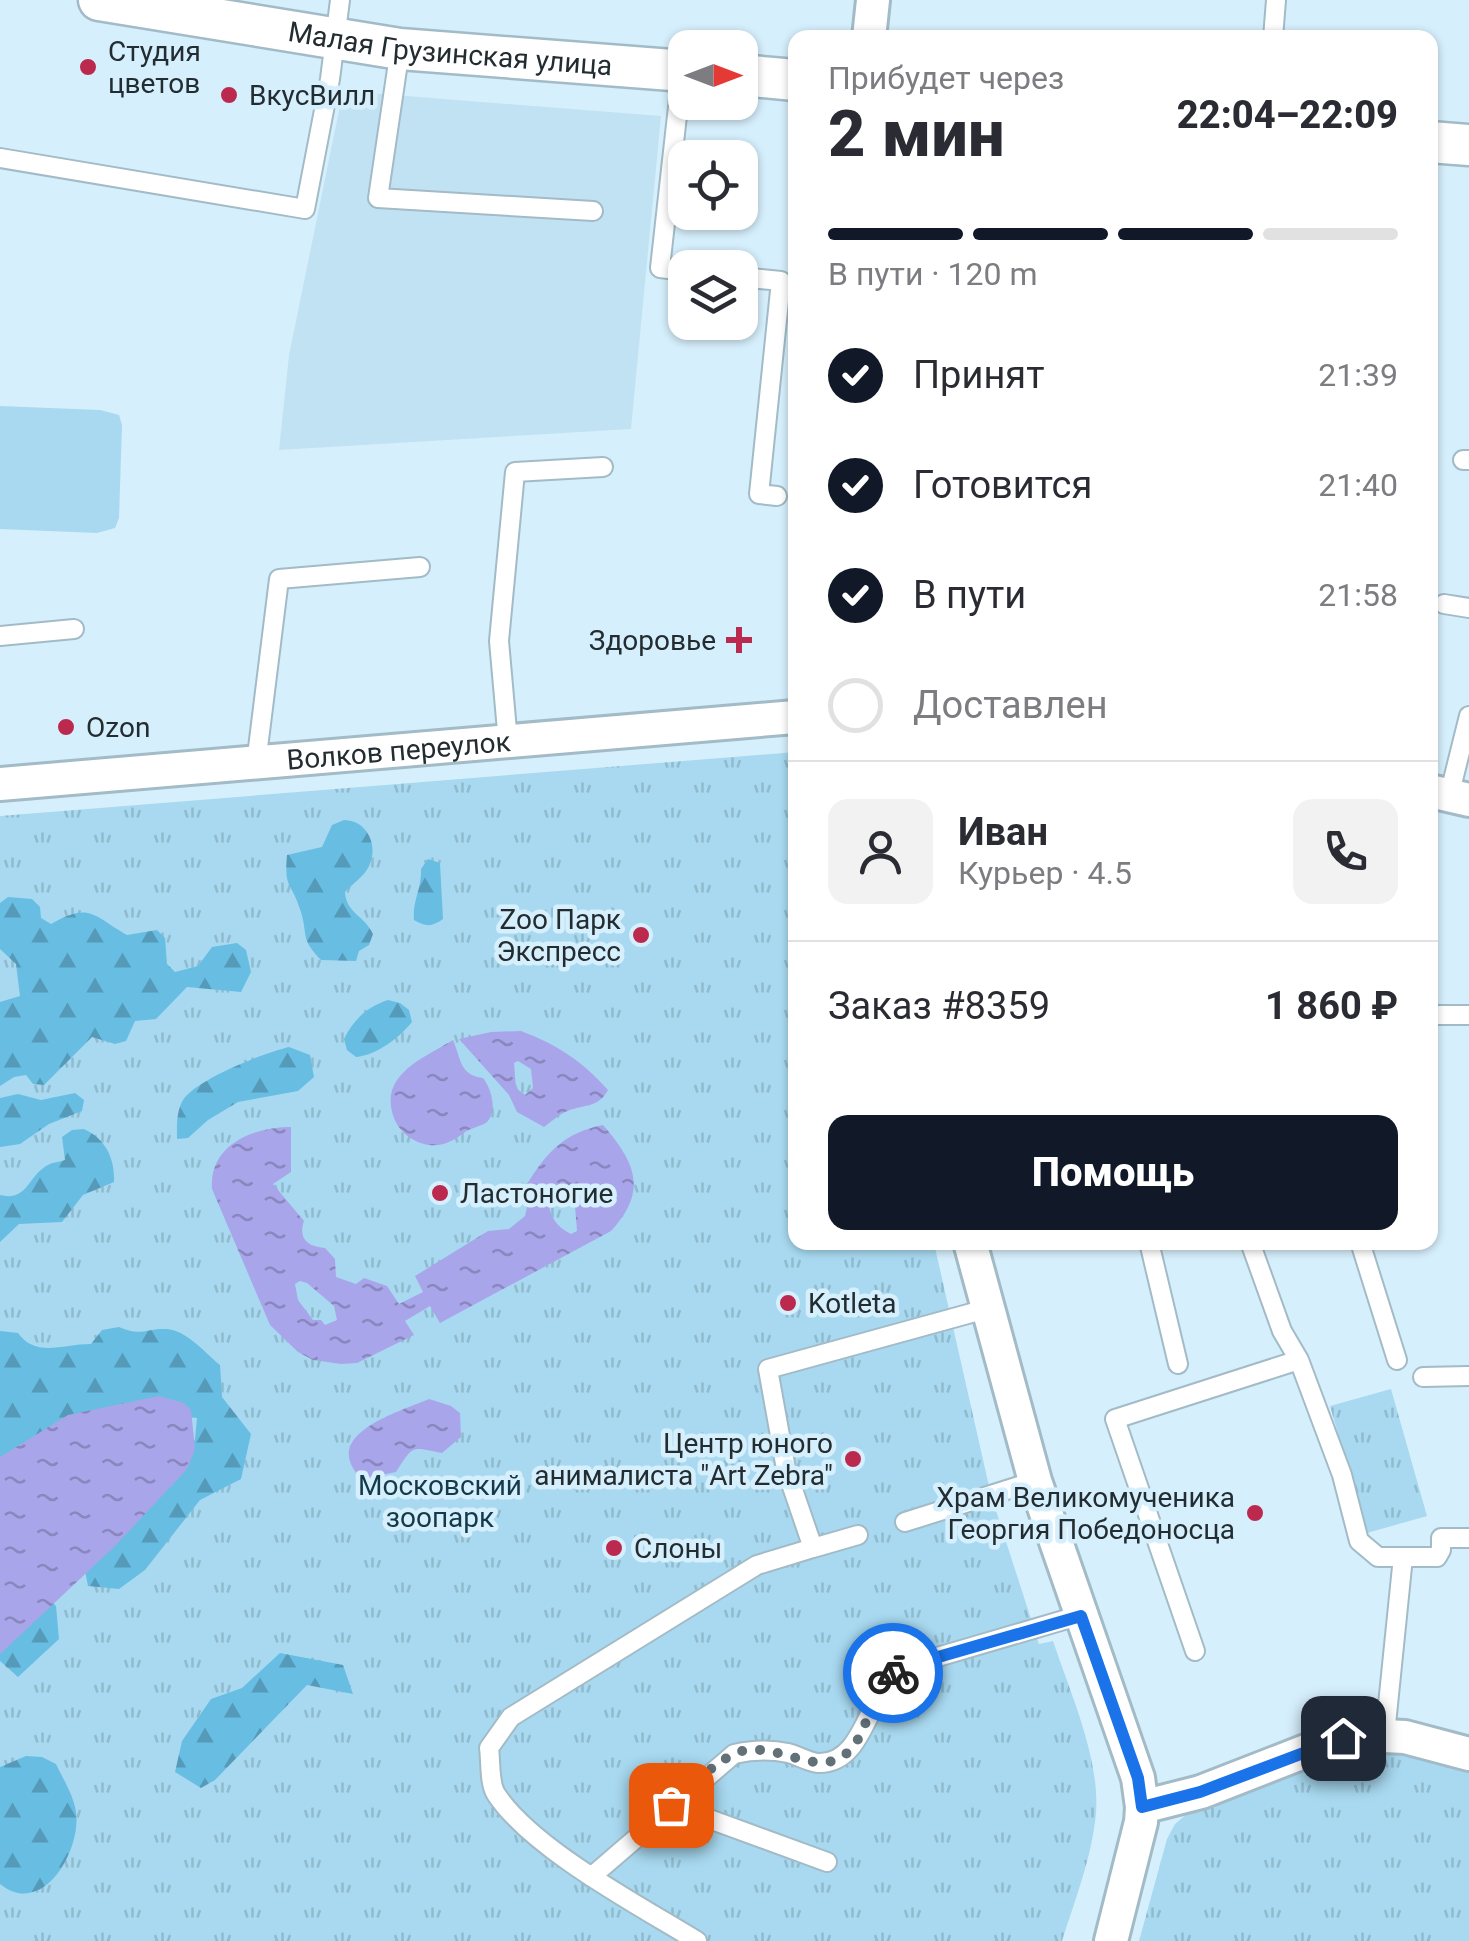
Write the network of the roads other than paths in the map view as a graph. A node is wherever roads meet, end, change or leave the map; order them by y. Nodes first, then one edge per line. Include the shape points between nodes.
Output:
1 (98, 0) edge
2 (874, 0) edge
3 (1276, 0) edge
4 (221, 10) edge
5 (337, 20) edge
6 (870, 30) edge
7 (1274, 30) edge
8 (400, 49) junction
9 (668, 70) edge
10 (758, 77) edge
11 (788, 79) edge
12 (677, 120) edge
13 (1438, 143) edge
14 (1469, 145) edge
15 (0, 158) edge
16 (593, 211) dead end
17 (668, 269) edge
18 (758, 279) edge
19 (603, 467) dead end
20 (777, 496) dead end
21 (420, 567) dead end
22 (1444, 604) dead end
23 (1469, 608) edge
24 (74, 629) dead end
25 (0, 636) edge
26 (1469, 716) edge
27 (788, 717) edge
28 (508, 742) junction
29 (256, 764) junction
30 (0, 784) edge
31 (1450, 796) edge
32 (1438, 1015) edge
33 (1469, 1015) edge
34 (972, 1250) edge
35 (1151, 1250) edge
36 (1253, 1250) edge
37 (1363, 1250) edge
38 (986, 1309) junction
39 (1299, 1360) junction
40 (1397, 1360) dead end
41 (1178, 1364) dead end
42 (1469, 1376) edge
43 (1423, 1377) dead end
44 (1035, 1481) junction
45 (905, 1522) dead end
46 (858, 1535) dead end
47 (1469, 1538) edge
48 (813, 1548) junction
49 (1403, 1557) junction
50 (1081, 1616) junction
51 (1195, 1650) dead end
52 (1385, 1734) junction
53 (1469, 1754) edge
54 (671, 1805) junction
55 (1142, 1807) junction
56 (826, 1862) dead end
57 (591, 1876) junction
58 (698, 1941) edge
59 (1110, 1941) edge

1 - 4 street, Малая Грузинская улица
2 - 6 street
3 - 7 lane
4 - 5 street, Малая Грузинская улица
5 - 8 street, Малая Грузинская улица
5 - 15 lane via 305,208
8 - 9 street, Малая Грузинская улица
8 - 16 lane via 378,198
10 - 11 street
12 - 17 lane via 660,268
13 - 14 street
18 - 20 lane via 781,281 759,494
19 - 28 lane via 516,472 500,640
21 - 29 lane via 279,579
22 - 23 lane
24 - 25 lane
26 - 31 lane
27 - 28 street, Волков переулок
28 - 29 street, Волков переулок
29 - 30 street, Волков переулок
32 - 33 lane
34 - 38 street
35 - 41 lane
36 - 39 lane
37 - 40 lane
38 - 44 street
38 - 48 lane via 768,1369 786,1469
39 - 49 lane via 1359,1541 1378,1557
39 - 51 lane via 1116,1419
42 - 43 lane
44 - 45 lane
44 - 50 street
46 - 48 lane
47 - 49 lane via 1442,1538 1437,1557
48 - 57 lane via 757,1565 708,1595 512,1717 489,1748 493,1790 521,1823
49 - 52 lane
50 - 54 lane via 900,1668 885,1679 862,1734 840,1758 818,1762 756,1749 734,1754
50 - 55 street via 1138,1778
52 - 53 street
52 - 55 street via 1324,1744
54 - 56 lane
54 - 57 lane
55 - 59 street
57 - 58 lane

